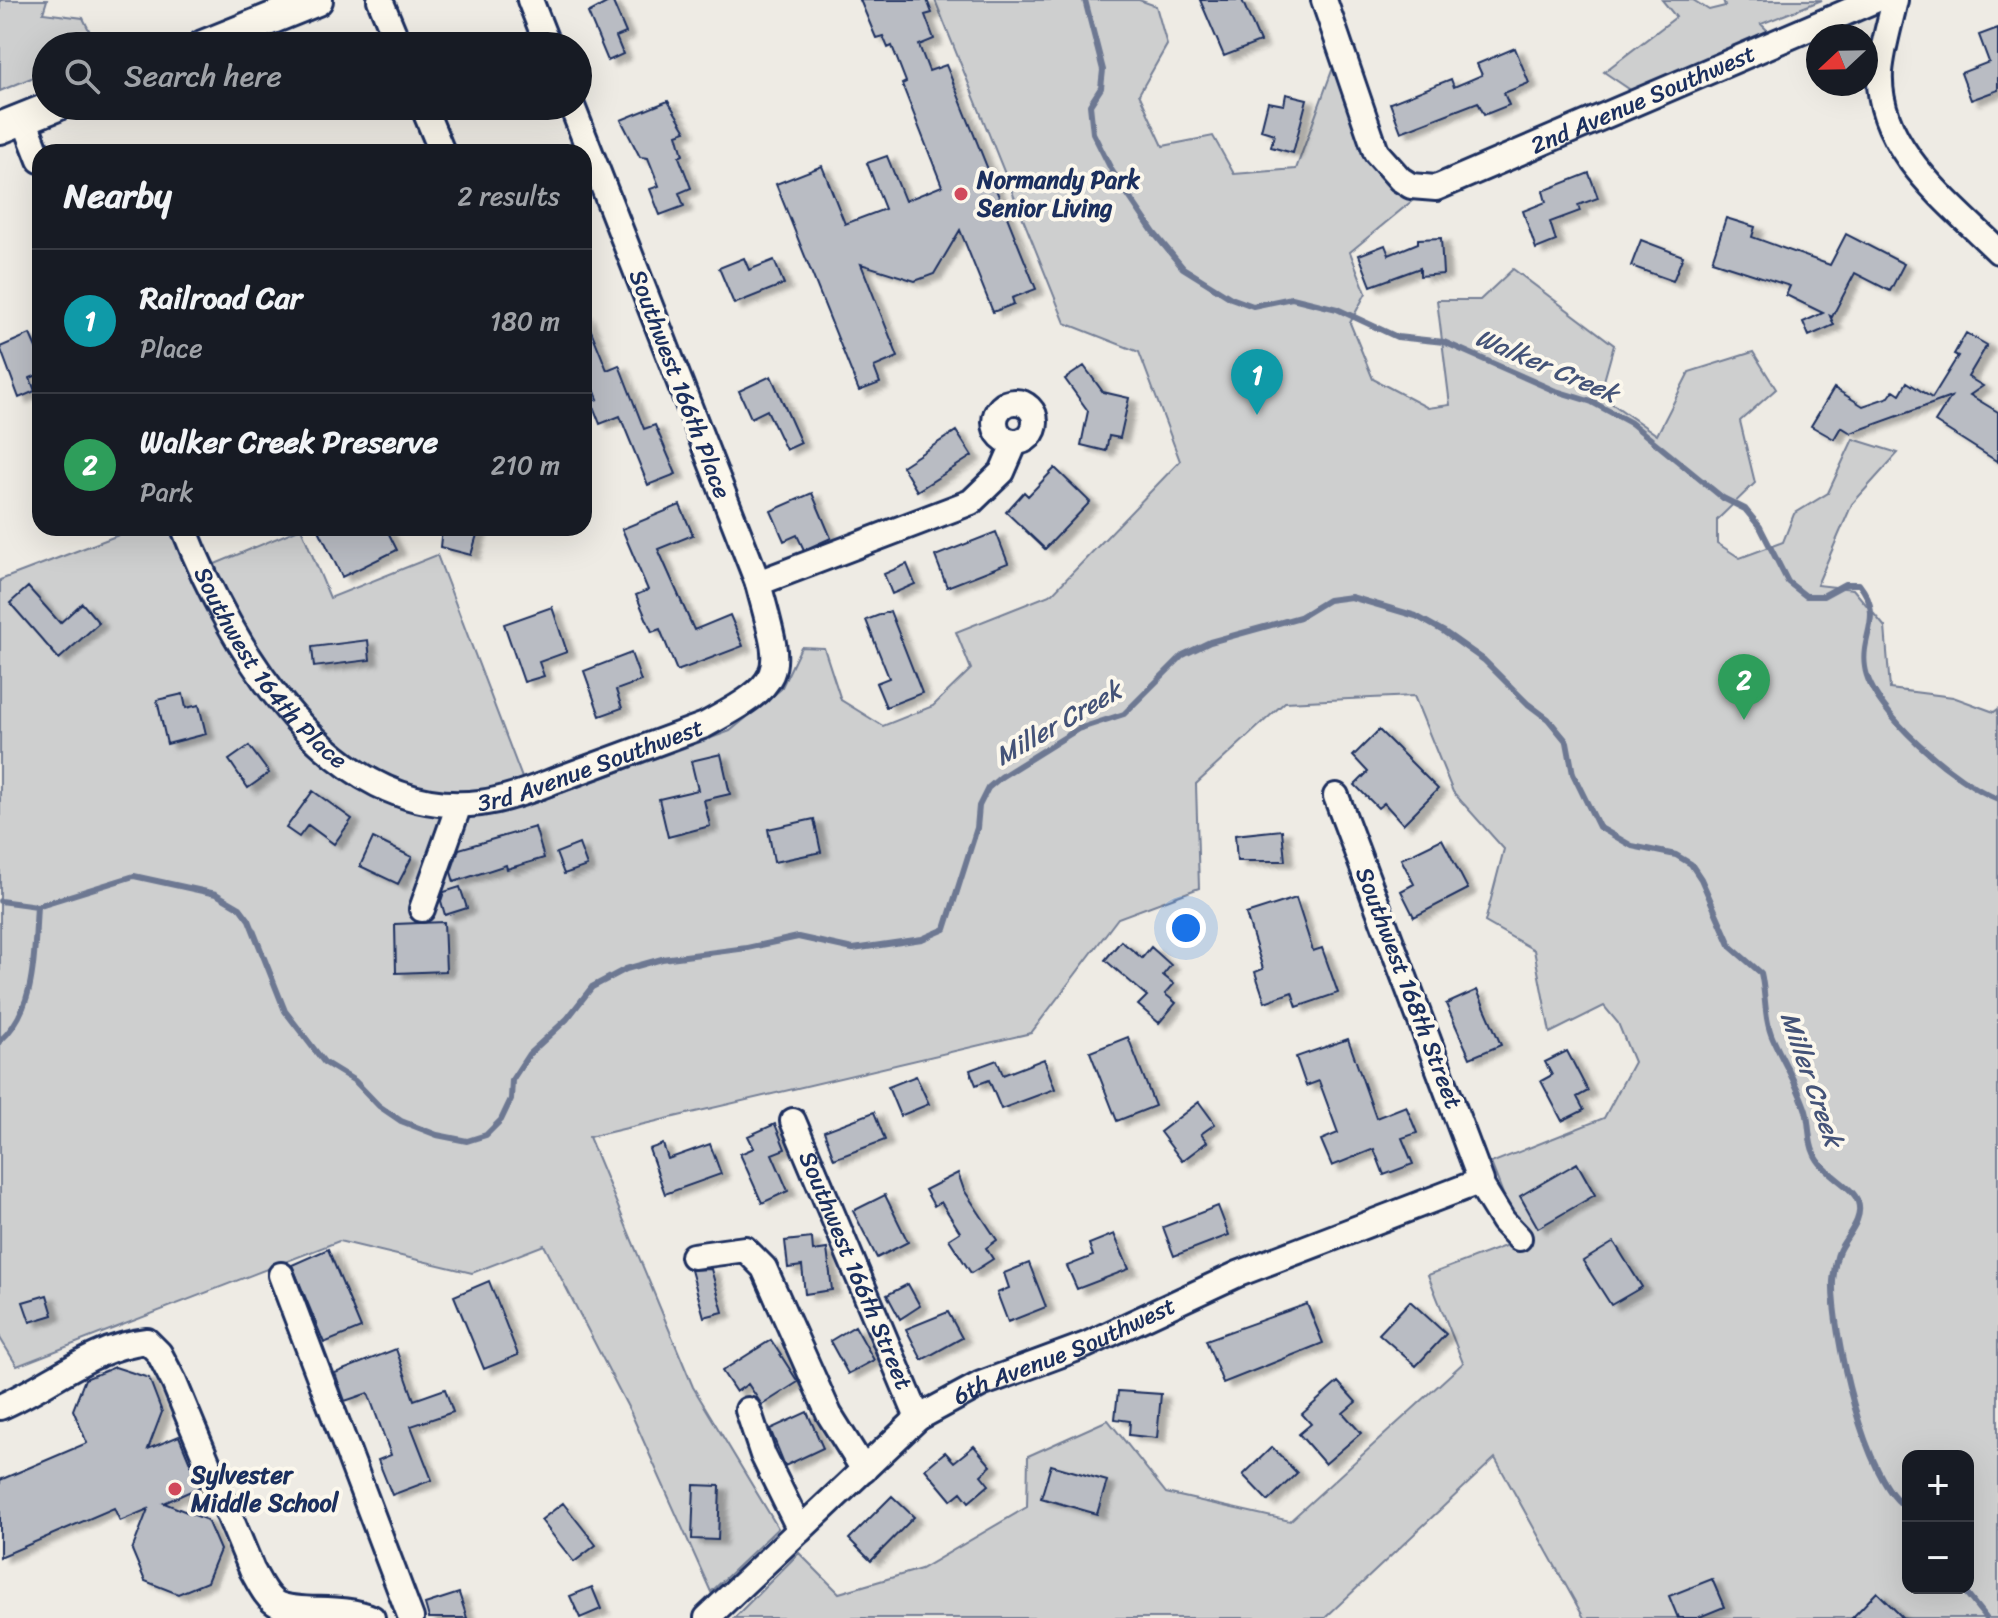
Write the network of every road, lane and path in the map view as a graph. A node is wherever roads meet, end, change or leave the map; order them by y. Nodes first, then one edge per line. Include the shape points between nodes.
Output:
1 (317, 0) edge
2 (380, 0) edge
3 (530, 0) edge
4 (1324, 0) edge
5 (1875, 0) edge
6 (1895, 0) edge
7 (238, 32) edge
8 (393, 32) edge
9 (543, 32) edge
10 (32, 115) edge
11 (429, 120) edge
12 (577, 120) edge
13 (12, 123) edge
14 (439, 144) edge
15 (587, 144) edge
16 (32, 149) edge
17 (592, 157) edge
18 (1998, 251) edge
19 (1015, 442) dead end
20 (188, 536) edge
21 (758, 583) junction
22 (776, 666) joint
23 (383, 785) joint
24 (1336, 796) dead end
25 (459, 805) junction
26 (422, 909) dead end
27 (793, 1121) dead end
28 (1480, 1181) junction
29 (1519, 1238) dead end
30 (693, 1256) dead end
31 (281, 1275) dead end
32 (0, 1407) edge
33 (748, 1410) dead end
34 (918, 1418) junction
35 (864, 1470) junction
36 (800, 1530) junction
37 (372, 1618) edge
38 (411, 1618) edge
39 (707, 1618) edge

1 - 7 main road
2 - 8 street
3 - 9 street
4 - 5 street, 2nd Avenue Southwest via 1376,152 1411,186 1436,188
6 - 18 street via 1880,73 1887,116 1926,180
10 - 13 main road
11 - 14 street
12 - 15 street, Southwest 166th Place
13 - 16 street
17 - 21 street, Southwest 166th Place
19 - 21 street via 1002,472 971,502
20 - 23 street, Southwest 164th Place via 232,627 271,689 306,732 339,761
21 - 22 street, Southwest 166th Place
22 - 25 street, 3rd Avenue Southwest via 770,681 753,696 705,725 502,800
23 - 25 street, 3rd Avenue Southwest
24 - 28 street, Southwest 168th Street
25 - 26 street
27 - 34 street, Southwest 166th Street
28 - 29 street, Southwest 168th Street
28 - 34 street, 6th Avenue Southwest via 1238,1274 1086,1345 981,1384
30 - 35 street via 745,1249 764,1268 829,1414
31 - 38 street
32 - 37 street via 56,1374 126,1343 147,1341 174,1382 265,1592 279,1605
33 - 36 street via 763,1455
34 - 35 street, 6th Avenue Southwest
35 - 36 street, 6th Avenue Southwest
36 - 39 street, 6th Avenue Southwest

